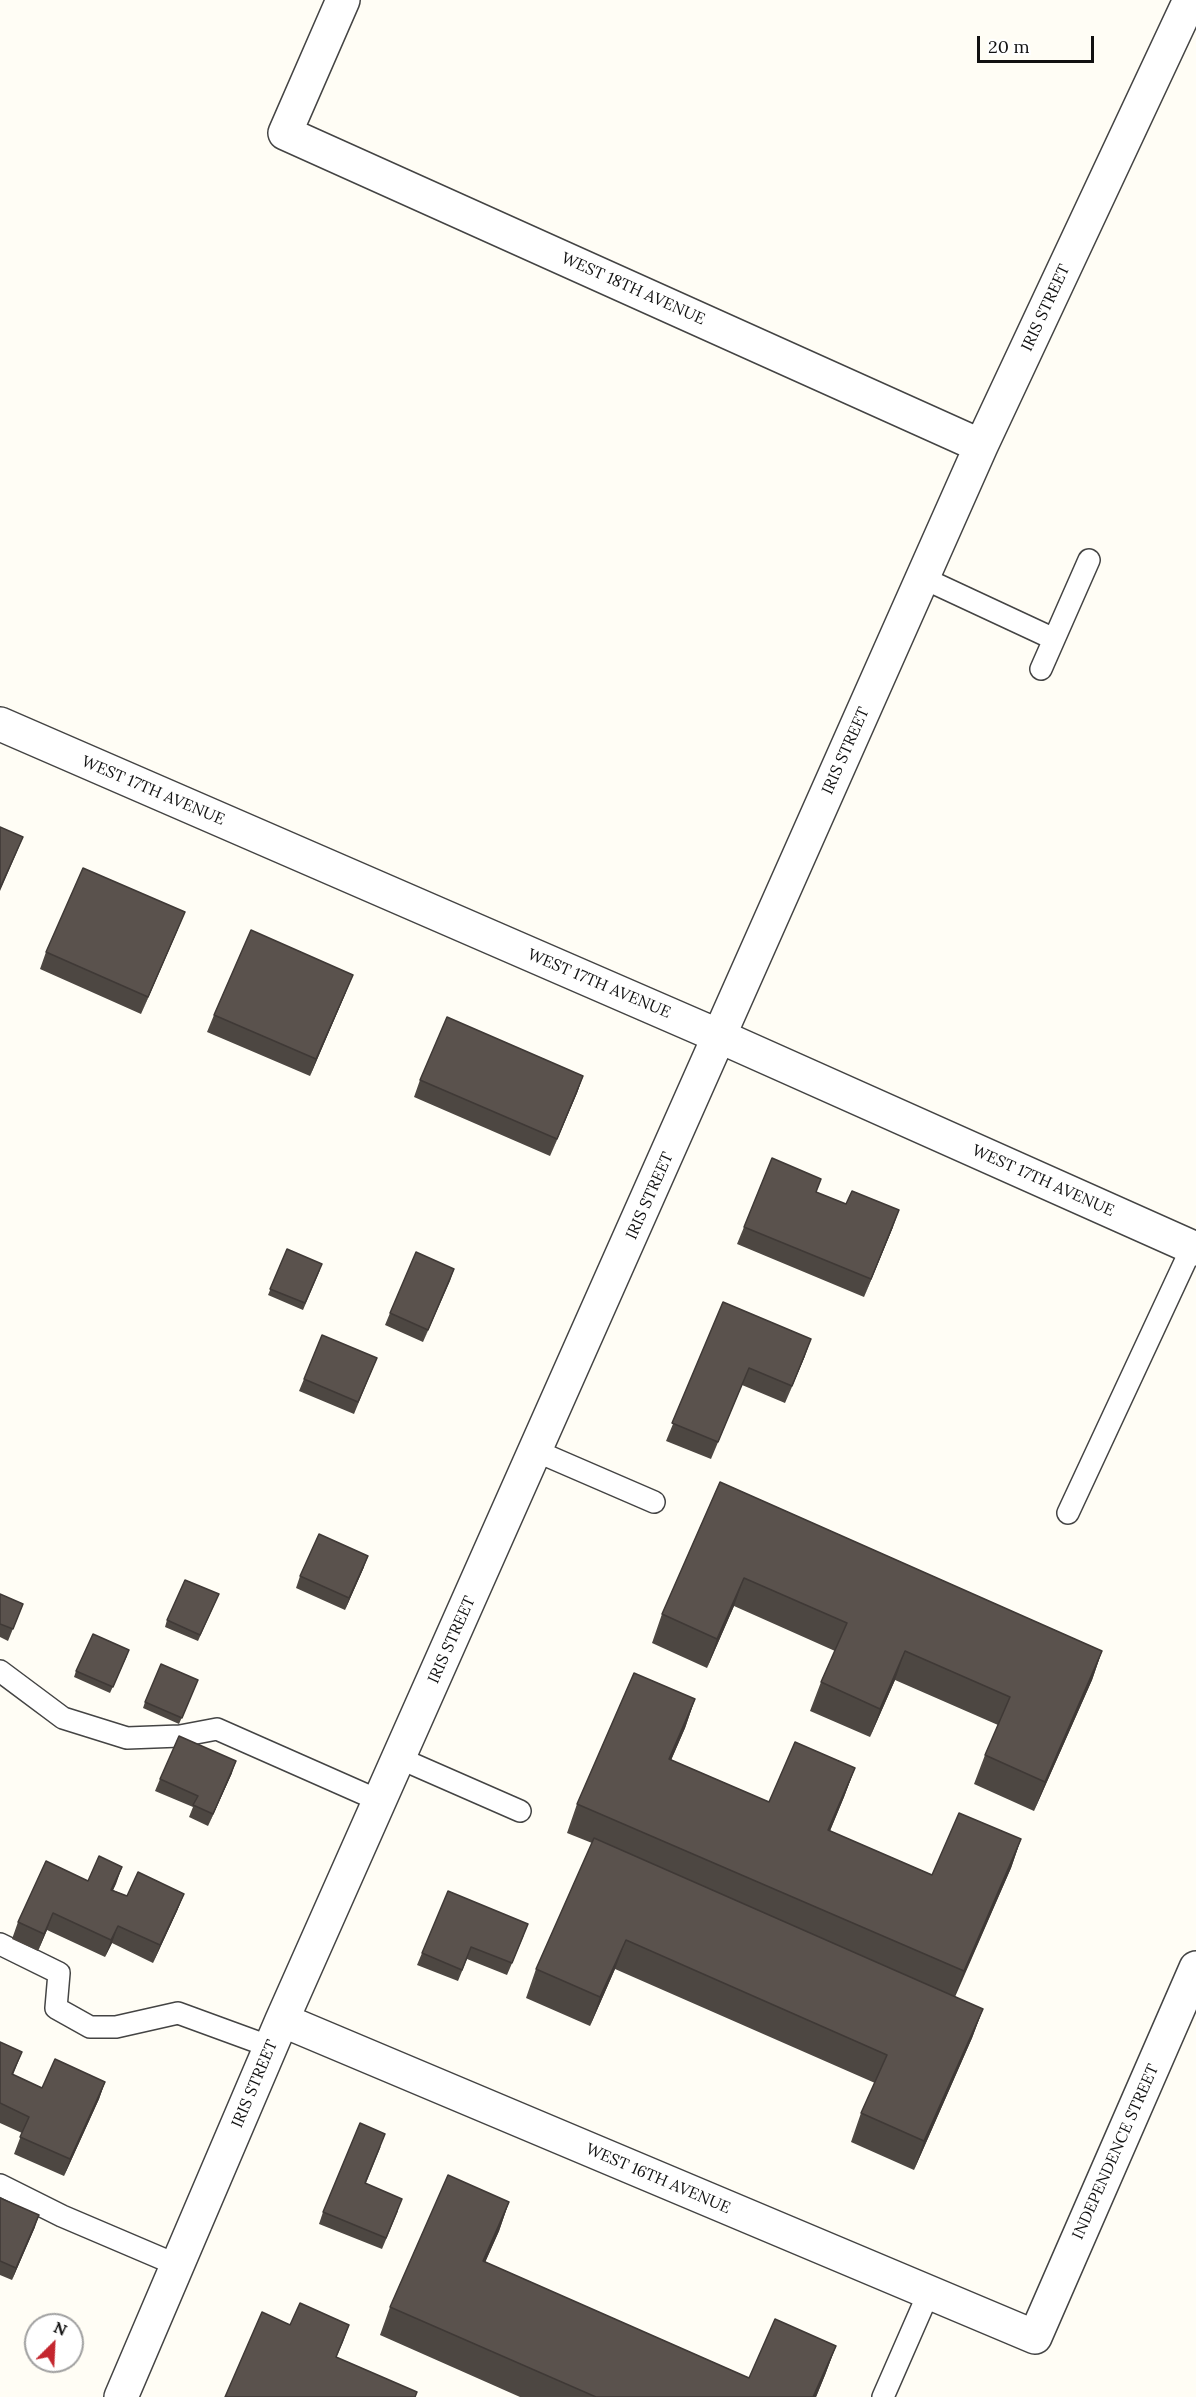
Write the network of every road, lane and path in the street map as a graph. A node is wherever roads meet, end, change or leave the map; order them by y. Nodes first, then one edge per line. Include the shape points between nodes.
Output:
1 (343, 0) edge
2 (1190, 0) edge
3 (981, 446) junction
4 (1089, 560) dead end
5 (923, 578) junction
6 (1054, 639) junction
7 (1041, 669) dead end
8 (0, 724) edge
9 (721, 1037) junction
10 (1194, 1248) edge
11 (536, 1451) junction
12 (654, 1502) dead end
13 (1068, 1513) dead end
14 (0, 1671) edge
15 (399, 1758) junction
16 (380, 1801) junction
17 (520, 1810) dead end
18 (0, 1944) edge
19 (1196, 1968) edge
20 (276, 2033) junction
21 (0, 2185) edge
22 (177, 2265) junction
23 (929, 2292) junction
24 (1035, 2337) joint
25 (121, 2397) edge
26 (883, 2397) edge

1 - 3 street, WEST 18TH AVENUE via 285,133
2 - 3 street, IRIS STREET
3 - 5 street, IRIS STREET
4 - 6 lane
5 - 6 lane
5 - 9 street, IRIS STREET
6 - 7 lane
8 - 9 street, WEST 17TH AVENUE
9 - 10 street, WEST 17TH AVENUE
9 - 11 street, IRIS STREET
10 - 13 lane
11 - 12 lane
11 - 15 street, IRIS STREET
14 - 16 lane via 63,1718 127,1738 180,1736 217,1729
15 - 16 street, IRIS STREET
15 - 17 lane
16 - 20 street, IRIS STREET
18 - 20 lane via 59,1973 56,2008 90,2026 116,2027 178,2013
19 - 24 street, INDEPENDENCE STREET
20 - 22 street, IRIS STREET
20 - 23 street, WEST 16TH AVENUE
21 - 22 lane via 62,2217
22 - 25 street, IRIS STREET
23 - 24 street, WEST 16TH AVENUE
23 - 26 lane

